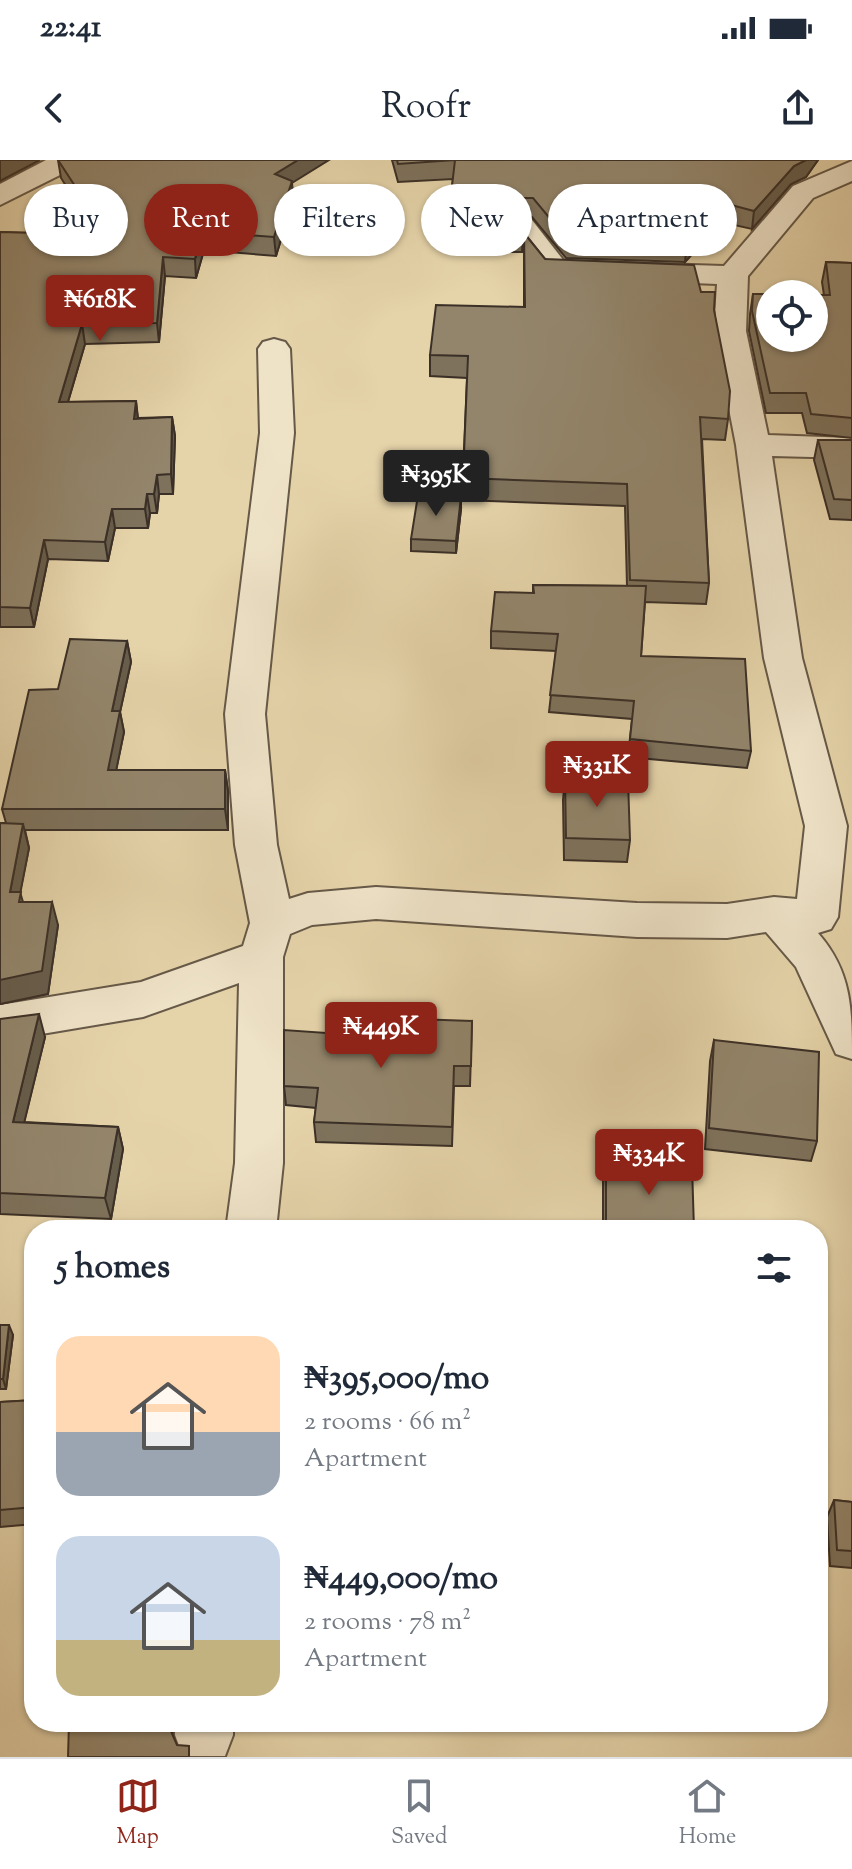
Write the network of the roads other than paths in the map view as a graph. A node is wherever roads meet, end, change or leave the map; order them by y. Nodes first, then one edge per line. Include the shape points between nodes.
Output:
1 (68, 160) edge
2 (852, 170) edge
3 (803, 192) junction
4 (0, 196) edge
5 (852, 205) edge
6 (532, 240) edge
7 (733, 276) junction
8 (274, 349) dead end
9 (753, 445) junction
10 (852, 448) edge
11 (774, 913) junction
12 (267, 940) junction
13 (0, 1023) edge
14 (852, 1041) edge
15 (252, 1220) edge

1 - 4 street
2 - 3 street
3 - 5 street
3 - 7 street
6 - 7 street via 555,270
7 - 9 street via 730,331
8 - 12 street via 277,433 245,714
9 - 10 street
9 - 11 street via 783,658 826,826 816,917
11 - 12 street via 727,921 637,920 376,903 308,909
11 - 14 street via 814,957
12 - 13 street via 143,999
12 - 15 street

